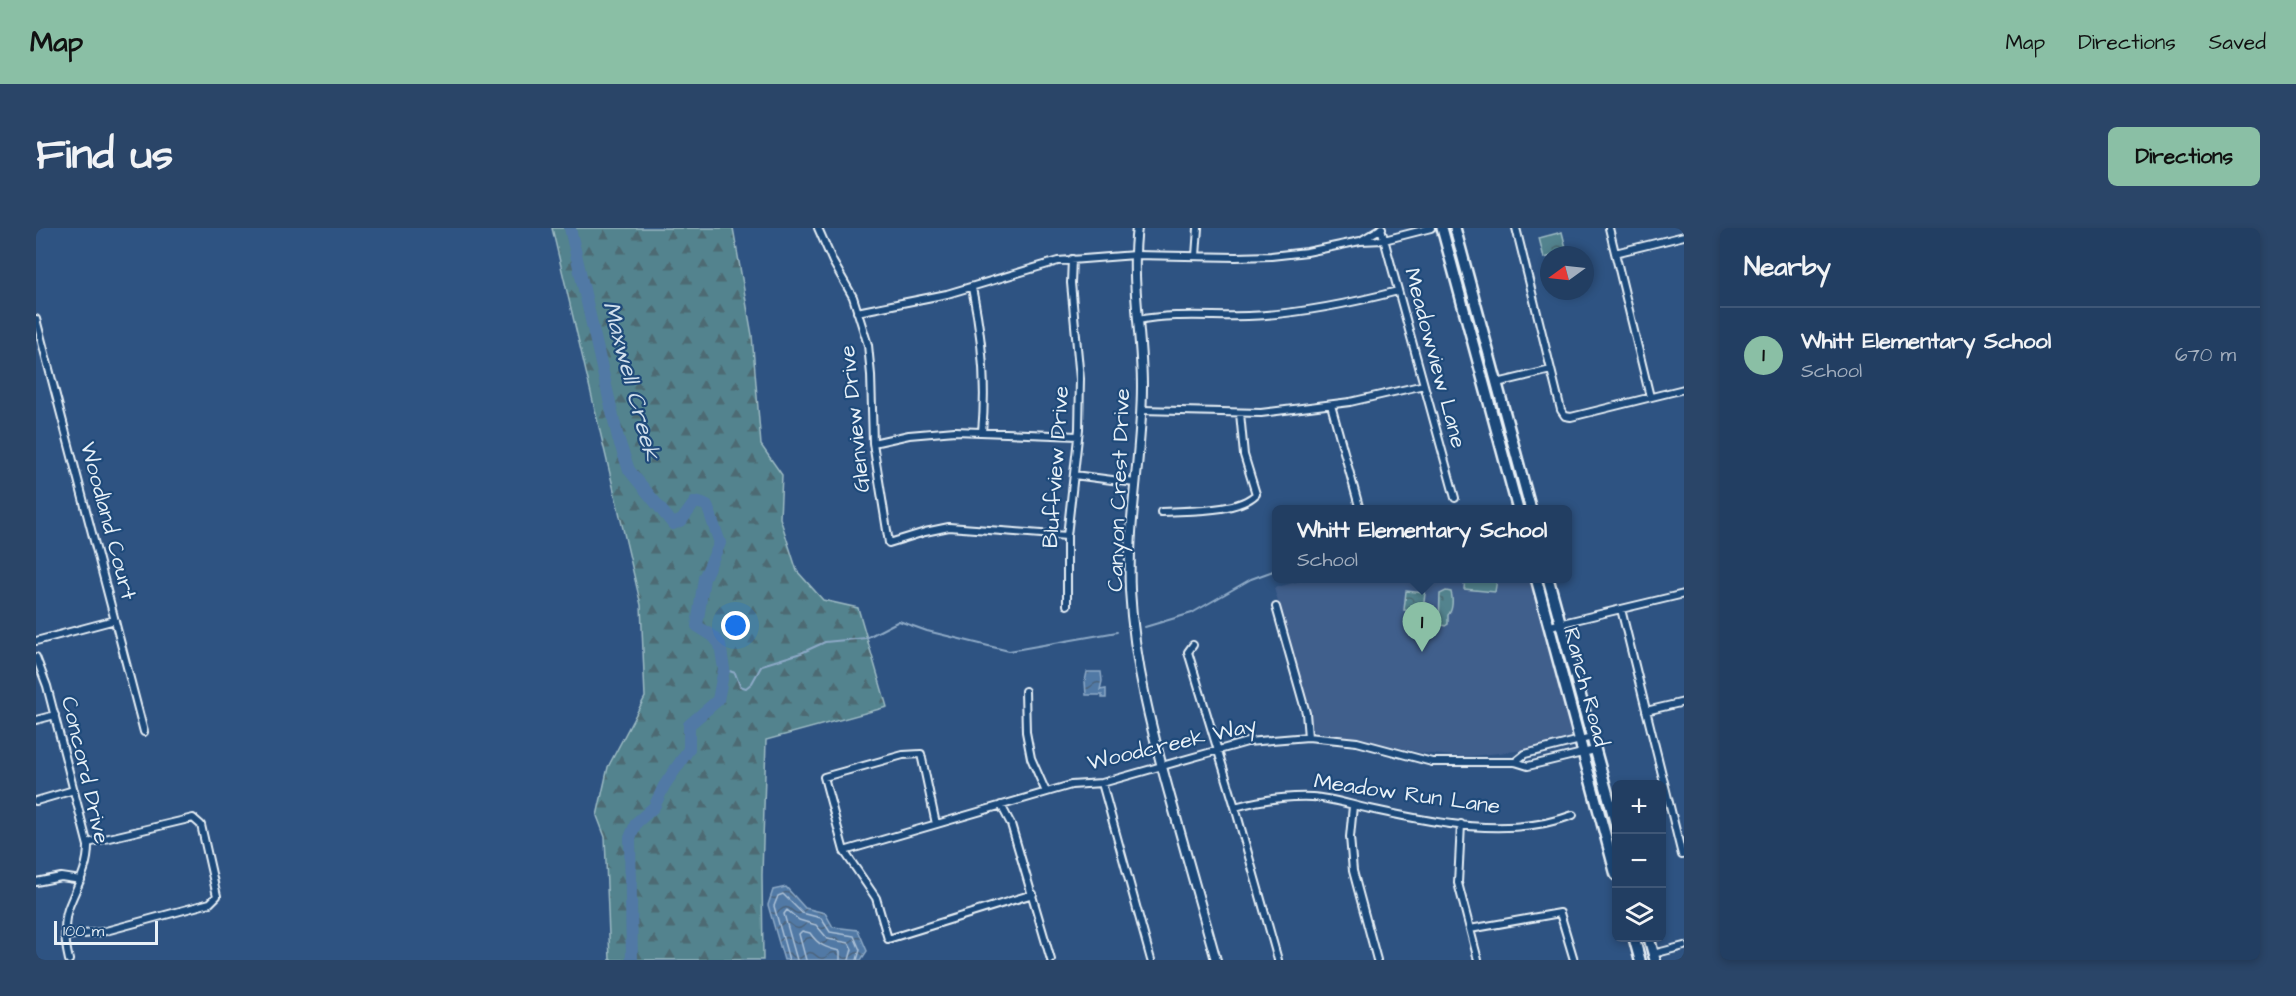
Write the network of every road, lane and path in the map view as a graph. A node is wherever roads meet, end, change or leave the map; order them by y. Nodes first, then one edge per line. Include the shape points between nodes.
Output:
1 (819, 228) edge
2 (1137, 228) edge
3 (1198, 228) edge
4 (1381, 228) edge
5 (1431, 228) edge
6 (1442, 228) edge
7 (1455, 228) edge
8 (1516, 228) edge
9 (1609, 228) edge
10 (1684, 236) edge
11 (1384, 240) junction
12 (1360, 241) junction
13 (1615, 253) junction
14 (1135, 255) junction
15 (1196, 256) junction
16 (1072, 260) junction
17 (972, 288) junction
18 (1398, 291) junction
19 (857, 312) junction
20 (36, 319) edge
21 (1138, 320) junction
22 (1551, 370) junction
23 (1497, 383) junction
24 (1424, 385) junction
25 (1684, 389) edge
26 (1650, 397) junction
27 (1331, 405) junction
28 (1141, 410) junction
29 (1240, 413) junction
30 (982, 432) junction
31 (1078, 436) junction
32 (873, 443) junction
33 (1074, 476) junction
34 (1135, 483) junction
35 (1455, 498) dead end
36 (1359, 505) edge
37 (1517, 505) edge
38 (1530, 505) edge
39 (1161, 512) dead end
40 (1067, 536) junction
41 (1537, 583) edge
42 (1549, 583) edge
43 (1684, 594) edge
44 (1067, 605) dead end
45 (1276, 607) dead end
46 (1621, 609) junction
47 (115, 620) junction
48 (1561, 623) junction
49 (1550, 626) junction
50 (36, 641) edge
51 (1193, 645) dead end
52 (36, 657) edge
53 (1025, 691) dead end
54 (1684, 702) edge
55 (1646, 711) junction
56 (55, 715) junction
57 (36, 720) edge
58 (144, 732) dead end
59 (1308, 737) junction
60 (1592, 737) junction
61 (1580, 740) junction
62 (1218, 750) junction
63 (1595, 750) junction
64 (1583, 753) junction
65 (1515, 762) junction
66 (1161, 766) junction
67 (1102, 783) junction
68 (74, 790) junction
69 (1046, 792) junction
70 (36, 801) edge
71 (1001, 805) junction
72 (1353, 806) junction
73 (1235, 807) junction
74 (1612, 808) edge
75 (1573, 814) dead end
76 (936, 824) junction
77 (1461, 824) junction
78 (88, 843) junction
79 (844, 851) junction
80 (1682, 855) dead end
81 (1612, 857) edge
82 (81, 880) junction
83 (36, 882) edge
84 (1033, 894) junction
85 (1470, 929) junction
86 (65, 936) junction
87 (1635, 942) edge
88 (1650, 942) edge
89 (1684, 946) edge
90 (1654, 957) edge
91 (69, 960) edge
92 (1052, 960) edge
93 (1151, 960) edge
94 (1216, 960) edge
95 (1278, 960) edge
96 (1377, 960) edge
97 (1478, 960) edge
98 (1574, 960) edge
99 (1640, 960) edge

1 - 19 street, Glenview Drive
2 - 14 street, Canyon Crest Drive
3 - 15 street
4 - 11 street, Meadowview Lane
4 - 12 street
5 - 11 street
6 - 37 main road
7 - 23 main road
8 - 22 street
9 - 13 street
10 - 13 street
11 - 12 street
11 - 18 street, Meadowview Lane
12 - 15 street via 1271,256
13 - 26 street
14 - 15 street
14 - 16 street
14 - 21 street, Canyon Crest Drive
16 - 17 street
16 - 31 street, Bluffview Drive via 1080,379
17 - 19 street
17 - 30 street via 984,368
18 - 21 street via 1343,306 1292,313 1170,315
18 - 24 street, Meadowview Lane
19 - 32 street, Glenview Drive via 868,351
20 - 47 street, Woodland Court
21 - 28 street, Canyon Crest Drive
22 - 23 street
22 - 26 street via 1565,416
23 - 38 main road
24 - 27 street
24 - 35 street, Meadowview Lane
25 - 26 street
27 - 29 street
27 - 36 street
28 - 29 street
28 - 34 street, Canyon Crest Drive
29 - 39 street via 1244,455 1256,494 1248,502 1232,506
30 - 31 street
30 - 32 street via 932,432
31 - 33 street, Bluffview Drive
32 - 40 street, Glenview Drive via 889,543 949,527
33 - 34 street
33 - 40 street, Bluffview Drive
34 - 66 street, Canyon Crest Drive via 1130,590 1141,678
40 - 44 street, Bluffview Drive
41 - 49 main road, Ranch Road
42 - 48 main road, Ranch Road
43 - 46 street
45 - 59 street via 1306,713
46 - 48 street
46 - 55 street
47 - 50 street
47 - 58 street, Woodland Court
48 - 49 street
48 - 60 main road, Ranch Road
49 - 61 main road, Ranch Road
51 - 62 street via 1188,652
52 - 56 street, Concord Drive
53 - 69 street via 1031,758
54 - 55 street
55 - 80 street
56 - 57 street
56 - 68 street, Concord Drive
59 - 62 street, Woodcreek Way via 1247,742
59 - 65 street, Woodcreek Way via 1357,742 1432,762
60 - 61 street, Woodcreek Way
60 - 63 main road, Ranch Road
61 - 64 main road, Ranch Road
61 - 65 street, Woodcreek Way via 1525,754
62 - 66 street, Woodcreek Way
62 - 73 street
63 - 64 street, Woodcreek Way
63 - 74 main road, Ranch Road
64 - 65 street, Woodcreek Way via 1528,766
64 - 81 main road, Ranch Road
66 - 67 street, Woodcreek Way
66 - 94 street, Canyon Crest Drive
67 - 69 street, Woodcreek Way
67 - 93 street
68 - 70 street
68 - 78 street, Concord Drive
69 - 71 street, Woodcreek Way
71 - 76 street, Woodcreek Way
71 - 84 street
72 - 73 street, Meadow Run Lane via 1313,797 1270,799
72 - 77 street, Meadow Run Lane
72 - 96 street via 1353,871
73 - 95 street
75 - 77 street, Meadow Run Lane via 1519,826
76 - 79 street, Woodcreek Way
76 - 79 street via 921,754 903,755 824,777
77 - 85 street via 1458,883
78 - 82 street, Concord Drive
78 - 86 street via 189,818 196,820 201,825 218,893 210,903 102,932
79 - 84 street via 876,898 888,939
82 - 83 street via 61,877
82 - 86 street, Concord Drive via 68,910
84 - 92 street
85 - 97 street
85 - 98 street via 1560,913
86 - 91 street, Concord Drive
87 - 99 main road
88 - 90 main road
89 - 90 street

